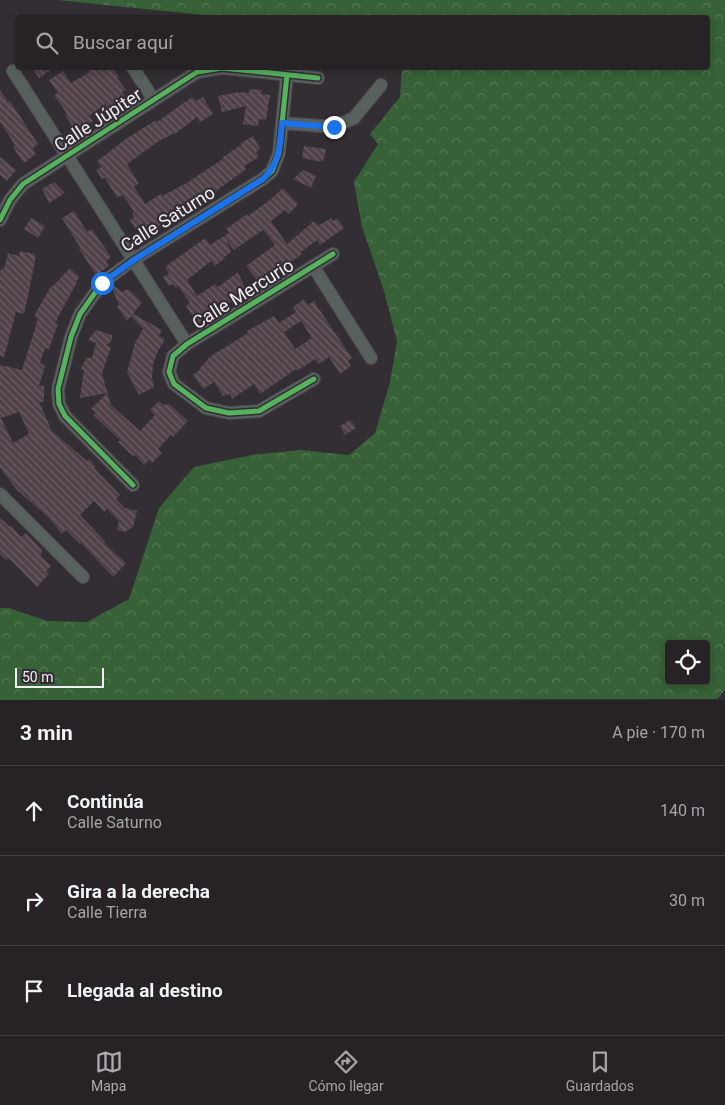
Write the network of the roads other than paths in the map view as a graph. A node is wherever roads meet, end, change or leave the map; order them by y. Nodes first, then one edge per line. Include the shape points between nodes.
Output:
1 (134, 70) edge
2 (210, 70) edge
3 (241, 70) edge
4 (14, 71) dead end
5 (287, 75) junction
6 (318, 78) dead end
7 (381, 86) dead end
8 (154, 100) junction
9 (282, 123) junction
10 (67, 156) junction
11 (0, 220) edge
12 (333, 254) dead end
13 (134, 260) junction
14 (313, 266) junction
15 (187, 344) junction
16 (371, 358) dead end
17 (314, 379) dead end
18 (133, 485) dead end
19 (0, 494) edge
20 (83, 577) dead end

1 - 8 street
2 - 8 street, Calle Júpiter via 197,72
3 - 5 street, Calle Júpiter
4 - 10 street
5 - 6 street, Calle Júpiter
5 - 9 street, Calle Saturno
7 - 9 street via 354,118 334,127
8 - 10 street, Calle Júpiter
9 - 13 street, Calle Saturno via 279,153 272,171
10 - 11 street, Calle Júpiter via 23,184
10 - 13 street
12 - 14 street, Calle Mercurio
13 - 15 street
13 - 18 street, Calle Saturno via 102,283 80,314 58,389 65,416
14 - 15 street, Calle Mercurio
14 - 16 street
15 - 17 street, Calle Mercurio via 173,356 170,372 174,384 206,408 229,413 258,411
19 - 20 street

